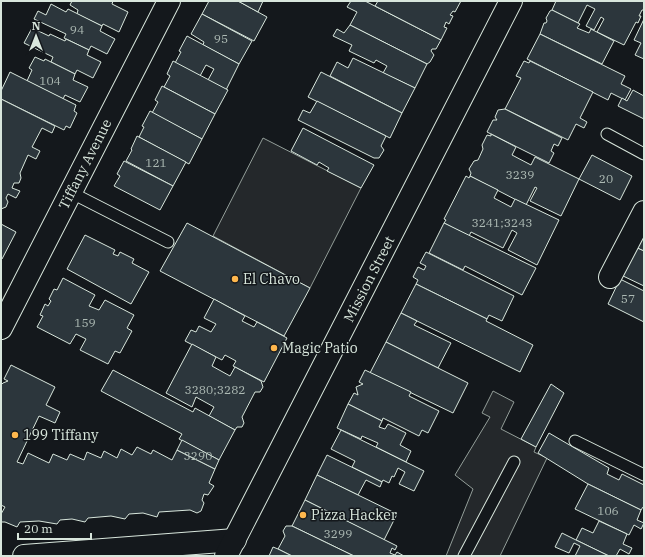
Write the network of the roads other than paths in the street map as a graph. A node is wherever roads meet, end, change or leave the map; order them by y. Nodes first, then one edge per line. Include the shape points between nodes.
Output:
1 (169, 1) edge
2 (511, 1) edge
3 (607, 134) dead end
4 (644, 154) edge
5 (70, 192) junction
6 (644, 212) edge
7 (168, 242) dead end
8 (610, 277) dead end
9 (1, 328) edge
10 (575, 441) dead end
11 (514, 462) dead end
12 (644, 475) edge
13 (230, 548) edge
14 (24, 556) edge
15 (464, 556) edge

1 - 5 street, Tiffany Avenue
2 - 13 street, Mission Street
3 - 4 lane
5 - 7 lane
5 - 9 street, Tiffany Avenue
6 - 8 street
10 - 12 lane
11 - 15 lane
13 - 14 street

